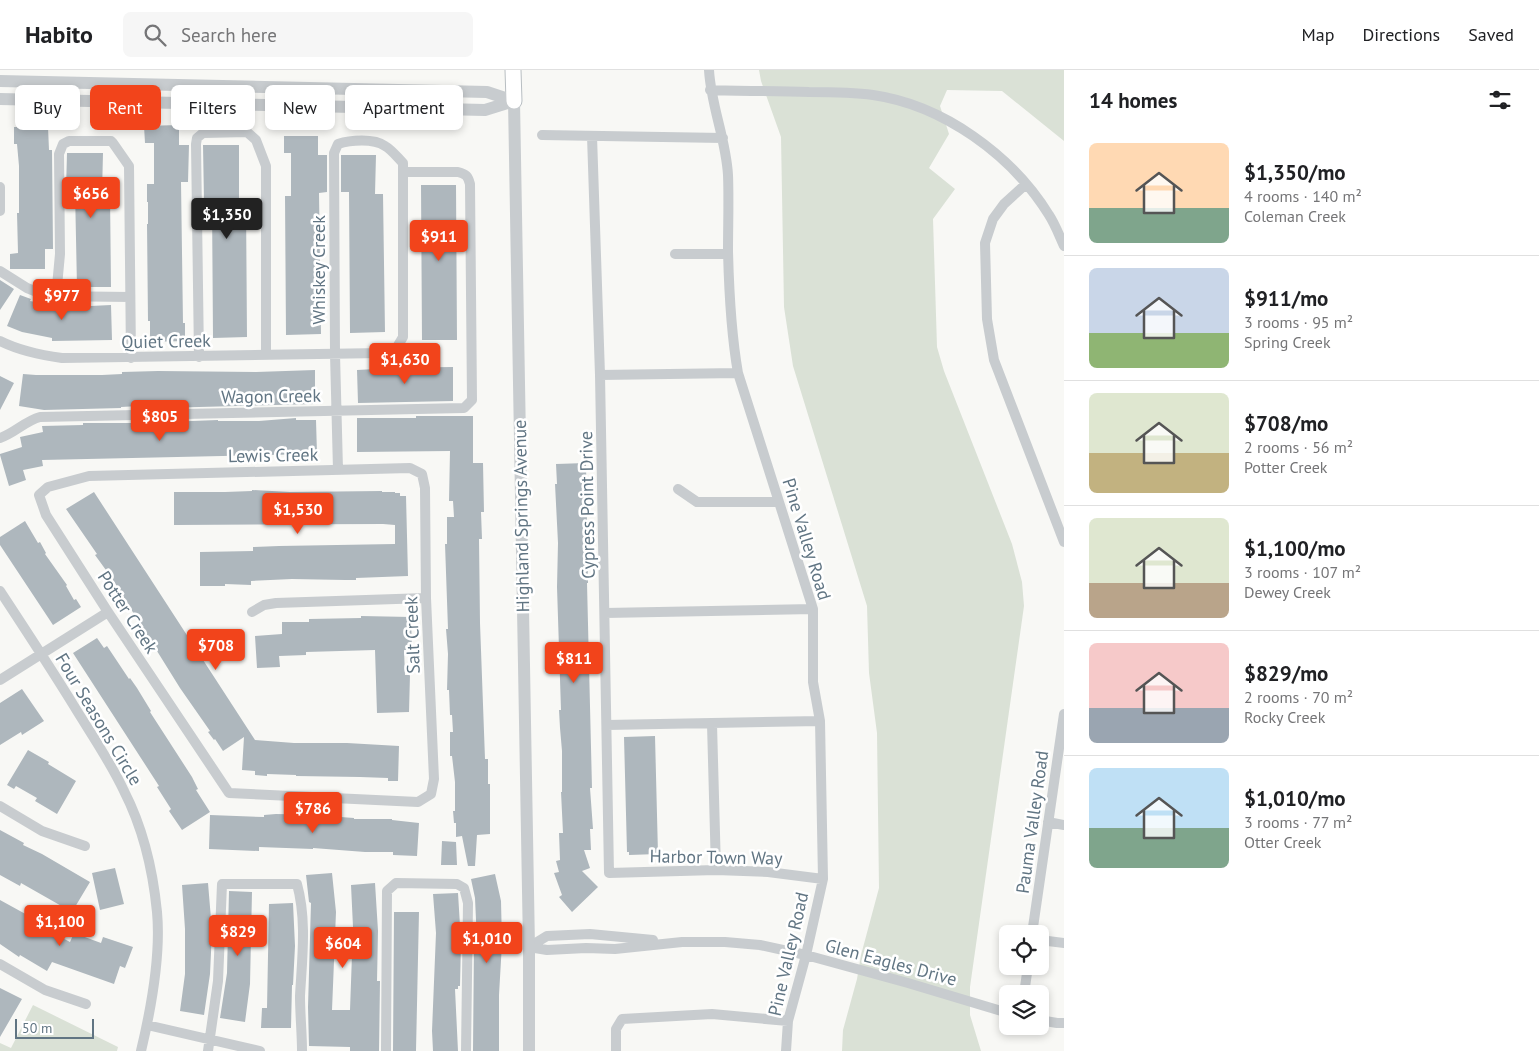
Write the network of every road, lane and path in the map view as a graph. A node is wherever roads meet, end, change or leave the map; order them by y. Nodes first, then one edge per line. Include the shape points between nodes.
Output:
1 (513, 70) edge
2 (709, 70) edge
3 (0, 81) edge
4 (710, 90) junction
5 (0, 100) edge
6 (514, 101) junction
7 (542, 135) dead end
8 (592, 136) junction
9 (723, 138) junction
10 (403, 167) junction
11 (1026, 184) junction
12 (0, 187) edge
13 (0, 211) edge
14 (1064, 246) edge
15 (676, 254) dead end
16 (728, 254) junction
17 (0, 271) edge
18 (56, 297) junction
19 (130, 297) junction
20 (0, 341) edge
21 (335, 354) junction
22 (266, 355) junction
23 (199, 357) junction
24 (131, 358) junction
25 (738, 373) junction
26 (600, 375) junction
27 (336, 411) junction
28 (0, 438) edge
29 (338, 470) junction
30 (422, 474) joint
31 (678, 489) dead end
32 (40, 495) joint
33 (779, 502) junction
34 (1064, 542) edge
35 (0, 591) edge
36 (426, 598) junction
37 (812, 609) junction
38 (108, 612) junction
39 (252, 612) dead end
40 (605, 614) junction
41 (41, 652) junction
42 (0, 680) edge
43 (1064, 715) edge
44 (820, 721) junction
45 (712, 724) junction
46 (607, 725) junction
47 (229, 793) joint
48 (0, 806) edge
49 (1048, 822) junction
50 (1064, 825) edge
51 (85, 846) dead end
52 (716, 870) junction
53 (608, 873) joint
54 (823, 879) junction
55 (1033, 925) edge
56 (599, 935) junction
57 (1049, 941) edge
58 (682, 942) junction
59 (1064, 943) edge
60 (529, 946) junction
61 (599, 950) junction
62 (806, 955) junction
63 (0, 964) edge
64 (86, 1004) dead end
65 (999, 1010) edge
66 (788, 1021) junction
67 (1049, 1022) edge
68 (1064, 1023) edge
69 (147, 1025) junction
70 (210, 1039) junction
71 (141, 1051) edge
72 (208, 1051) edge
73 (260, 1051) edge
74 (302, 1051) edge
75 (386, 1051) edge
76 (466, 1051) edge
77 (530, 1051) edge
78 (616, 1051) edge
79 (786, 1051) edge

1 - 6 main road, Highland Springs Avenue
2 - 4 street, Pine Valley Road
3 - 6 street via 487,92
4 - 9 street, Pine Valley Road
4 - 11 street via 847,92 894,99 958,126 998,155
5 - 6 street via 485,110
6 - 60 street, Highland Springs Avenue
7 - 8 street
8 - 9 street
8 - 26 street, Cypress Point Drive
9 - 16 street, Pine Valley Road via 728,174
10 - 21 street, Quiet Creek via 403,337 397,347 382,353
10 - 21 street, Whiskey Creek via 378,142 345,142 335,149
10 - 27 street, Wagon Creek via 464,173 468,177 472,400 458,409
11 - 14 street via 1050,216
11 - 34 street via 993,219 985,243 987,319 994,360
12 - 13 street
15 - 16 street
16 - 25 street, Pine Valley Road via 731,333
17 - 18 street via 27,288
18 - 19 street
18 - 19 street via 60,254 61,147 68,141 106,140 113,143 129,166
19 - 24 street
20 - 24 street, Quiet Creek via 33,354 62,358
21 - 22 street, Quiet Creek
21 - 27 street, Whiskey Creek
22 - 23 street, Quiet Creek
22 - 23 street via 266,166 256,140 247,132 203,133 197,138
23 - 24 street, Quiet Creek
25 - 26 street
25 - 33 street, Pine Valley Road
26 - 40 street, Cypress Point Drive
27 - 28 street, Wagon Creek via 40,417
27 - 29 street, Whiskey Creek
29 - 30 street, Lewis Creek via 410,468
29 - 32 street, Lewis Creek via 88,476 48,487
30 - 36 street, Salt Creek via 425,488
31 - 33 street via 697,502
32 - 38 street, Potter Creek via 46,515
33 - 37 street, Pine Valley Road
35 - 41 street, Four Seasons Circle
36 - 39 street via 276,603
36 - 47 street, Salt Creek via 434,779 431,794 418,802
37 - 40 street
37 - 44 street, Pine Valley Road via 813,682
38 - 41 street
38 - 47 street, Potter Creek
40 - 46 street, Cypress Point Drive
41 - 42 street
41 - 69 street, Four Seasons Circle via 107,758 140,827 157,913 158,947
43 - 49 street, Pauma Valley Road
44 - 45 street
44 - 54 street, Pine Valley Road
45 - 46 street
45 - 52 street
46 - 53 street, Cypress Point Drive
48 - 51 street via 42,831
49 - 50 street
49 - 55 street, Pauma Valley Road
52 - 53 street, Harbor Town Way
52 - 54 street, Harbor Town Way
54 - 62 street, Pine Valley Road
56 - 58 street
56 - 60 street via 547,936
56 - 61 street
57 - 59 street
58 - 61 street, Glen Eagles Drive
58 - 62 street, Glen Eagles Drive via 744,943
60 - 61 street, Glen Eagles Drive via 547,950
60 - 77 street, Highland Springs Avenue
62 - 65 street, Glen Eagles Drive
62 - 66 street, Pine Valley Road
63 - 64 street via 45,990
66 - 78 street via 712,1014 622,1020 616,1029
66 - 79 street, Pine Valley Road
67 - 68 street
69 - 70 street
69 - 71 street, Four Seasons Circle
70 - 72 street
70 - 73 street
70 - 74 street via 218,981 222,884 297,884 302,902
75 - 76 street via 387,891 396,883 456,884 464,888 468,903

